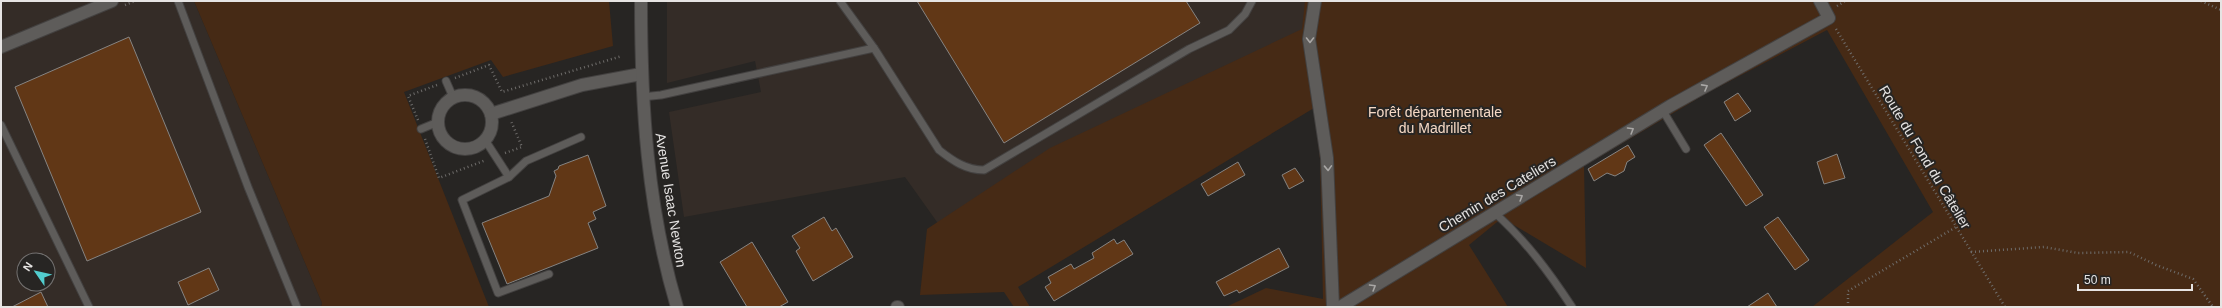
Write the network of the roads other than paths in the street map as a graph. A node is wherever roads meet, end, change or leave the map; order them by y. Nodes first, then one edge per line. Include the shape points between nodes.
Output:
1 (112, 1) edge
2 (178, 1) edge
3 (642, 1) edge
4 (840, 1) edge
5 (1252, 1) edge
6 (1315, 1) edge
7 (1820, 1) edge
8 (1, 47) edge
9 (874, 48) junction
10 (641, 74) junction
11 (446, 81) road end
12 (642, 96) junction
13 (453, 97) junction
14 (1667, 108) junction
15 (491, 114) junction
16 (438, 122) junction
17 (1, 125) edge
18 (422, 129) road end
19 (581, 138) dead end
20 (485, 140) junction
21 (1686, 149) dead end
22 (509, 177) junction
23 (1495, 213) junction
24 (549, 274) dead end
25 (89, 307) edge
26 (297, 307) edge
27 (677, 307) edge
28 (1333, 307) edge
29 (1340, 307) edge
30 (1572, 307) edge

1 - 8 street
2 - 26 lane via 248,187
3 - 10 street, Avenue Isaac Newton
4 - 9 lane
5 - 9 lane via 1245,14 1229,30 1189,49 984,170 972,170 939,150
6 -> 28 street via 1309,40 1327,158
14 -> 7 street, Chemin des Cateliers via 1830,18
9 - 12 lane via 661,95
10 - 12 street, Avenue Isaac Newton
10 - 15 street via 582,85
11 - 13 lane
12 - 27 street, Avenue Isaac Newton via 653,198
13 - 15 street via 476,97
13 - 16 street via 442,107
14 - 21 lane
23 -> 14 street, Chemin des Cateliers
15 - 20 street via 491,128
16 - 18 lane
16 - 20 street via 442,136 452,146 473,148
17 - 25 lane
19 - 22 lane via 526,161
20 - 22 lane
22 - 24 lane via 462,200 498,293
29 -> 23 street, Chemin des Cateliers
23 - 30 lane via 1517,232 1544,265

